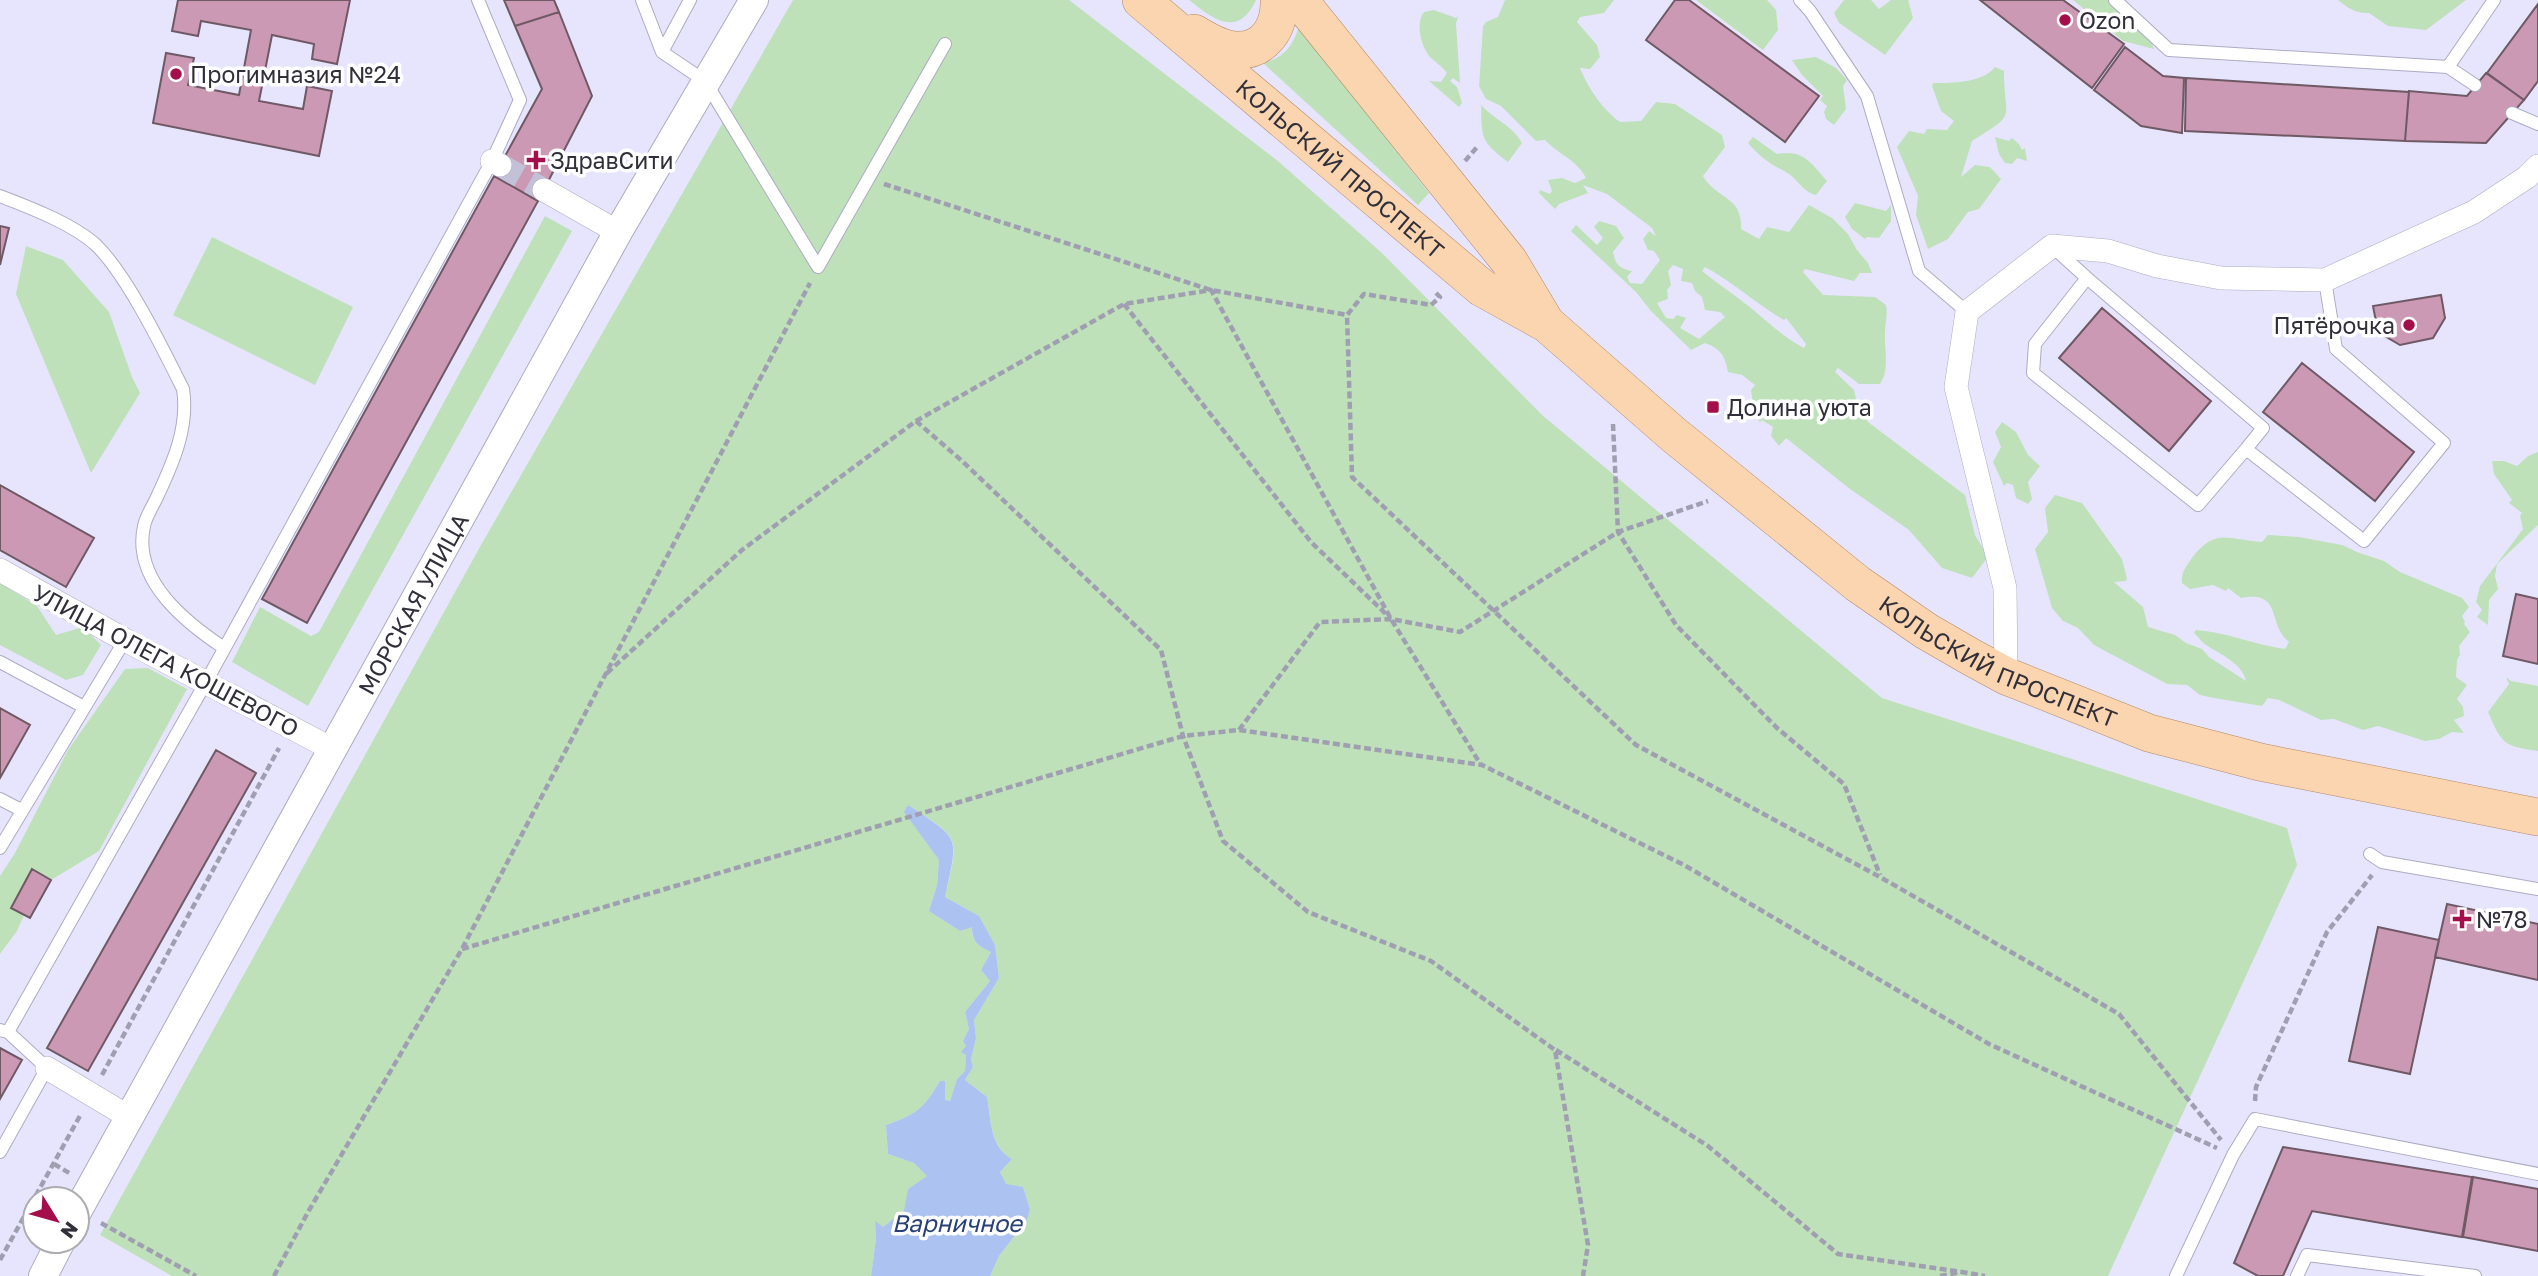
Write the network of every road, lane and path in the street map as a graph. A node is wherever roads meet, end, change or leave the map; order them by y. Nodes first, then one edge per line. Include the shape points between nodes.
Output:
1 (478, 0) edge
2 (642, 0) edge
3 (690, 0) edge
4 (754, 0) edge
5 (1279, 0) edge
6 (1299, 0) edge
7 (1800, 0) edge
8 (2115, 0) edge
9 (2494, 0) edge
10 (1147, 5) edge
11 (945, 44) dead end
12 (662, 52) junction
13 (2448, 67) junction
14 (705, 81) junction
15 (2475, 85) dead end
16 (2512, 113) dead end
17 (2538, 124) edge
18 (2534, 175) edge
19 (868, 179) junction
20 (544, 190) tunnel mouth
21 (0, 196) edge
22 (618, 232) junction
23 (2052, 246) junction
24 (818, 267) junction
25 (2087, 278) junction
26 (2325, 280) junction
27 (1211, 290) junction
28 (1125, 304) junction
29 (1431, 305) dead end
30 (1967, 312) junction
31 (1347, 315) junction
32 (1547, 324) junction
33 (1613, 412) dead end
34 (916, 421) junction
35 (2246, 449) junction
36 (1709, 501) dead end
37 (1618, 532) junction
38 (0, 570) edge
39 (1495, 610) junction
40 (1391, 619) junction
41 (125, 640) junction
42 (224, 648) junction
43 (0, 662) edge
44 (607, 673) junction
45 (2006, 676) junction
46 (206, 682) junction
47 (84, 707) junction
48 (291, 727) junction
49 (1238, 730) junction
50 (1183, 736) junction
51 (332, 749) junction
52 (1482, 765) junction
53 (0, 799) edge
54 (21, 810) junction
55 (2538, 817) edge
56 (0, 848) edge
57 (2370, 854) dead end
58 (2382, 862) junction
59 (1880, 877) junction
60 (2538, 890) edge
61 (462, 948) junction
62 (4, 1031) edge
63 (1555, 1050) junction
64 (47, 1068) junction
65 (2256, 1087) dead end
66 (91, 1095) junction
67 (129, 1117) junction
68 (0, 1153) edge
69 (2233, 1155) junction
70 (54, 1164) junction
71 (2538, 1174) edge
72 (92, 1185) junction
73 (54, 1255) edge
74 (0, 1260) edge
75 (1962, 1272) junction
76 (2179, 1275) edge
77 (43, 1276) edge
78 (196, 1276) edge
79 (274, 1276) edge
80 (1583, 1276) edge
81 (1940, 1276) edge
82 (1985, 1276) edge
83 (2297, 1276) edge
84 (2475, 1276) edge

1 - 42 lane via 520,100 496,163
2 - 12 lane
3 - 12 lane
4 - 14 street, МОРСКАЯ УЛИЦА
5 - 10 main road via 1276,26 1269,37 1256,47 1234,50 1214,44
6 - 32 main road, КОЛЬСКИЙ ПРОСПЕКТ via 1509,261
7 - 30 lane via 1867,96 1919,271
8 - 13 lane via 2169,50
9 - 13 lane
10 - 32 main road, КОЛЬСКИЙ ПРОСПЕКТ via 1482,288
11 - 19 lane
12 - 14 lane
13 - 15 lane
14 - 22 street, МОРСКАЯ УЛИЦА
14 - 24 lane
16 - 17 lane
18 - 26 street via 2474,212
19 - 24 lane
19 - 27 path
20 - 22 street
21 - 42 lane via 49,217 96,245 121,277 183,389 184,425 144,526 144,555 147,572 167,598 193,627
22 - 51 street, МОРСКАЯ УЛИЦА
23 - 25 lane
23 - 26 street via 2108,251 2221,278
23 - 30 street
24 - 44 path
25 - 35 lane via 2263,429
25 - 35 lane via 2035,344 2033,373 2198,505
26 - 35 lane via 2336,349 2444,443 2364,541
27 - 28 path
27 - 31 path
27 - 40 path
28 - 34 path
28 - 40 path via 1311,542
29 - 31 path via 1364,294
30 - 45 street via 1956,387 2005,588
31 - 39 path via 1352,477
32 - 45 main road, КОЛЬСКИЙ ПРОСПЕКТ via 1674,435 1858,584 1926,631
33 - 37 path
34 - 44 path via 742,550
34 - 50 path via 1161,650
36 - 37 path
37 - 39 path
37 - 59 path via 1676,625 1777,728 1844,784
38 - 41 street, УЛИЦА ОЛЕГА КОШЕВОГО
39 - 40 path via 1460,632
39 - 59 path via 1636,745
40 - 49 path via 1320,622
40 - 52 path
41 - 46 street, УЛИЦА ОЛЕГА КОШЕВОГО
41 - 47 lane
42 - 46 lane
43 - 47 lane
44 - 61 path
45 - 55 main road, КОЛЬСКИЙ ПРОСПЕКТ via 2161,736 2260,762
46 - 48 street, УЛИЦА ОЛЕГА КОШЕВОГО
46 - 62 lane
47 - 54 lane
48 - 51 street, УЛИЦА ОЛЕГА КОШЕВОГО
48 - 66 path
49 - 50 path
49 - 52 path
50 - 61 path
50 - 63 path via 1223,841 1308,912 1431,961
51 - 67 street, МОРСКАЯ УЛИЦА
52 - 69 path via 1684,865 1989,1044
53 - 54 lane
54 - 56 lane
57 - 58 lane
58 - 60 lane
58 - 65 path via 2327,932
59 - 69 path via 2119,1014
61 - 79 path
62 - 64 lane
63 - 75 path via 1708,1146 1838,1254
63 - 80 path via 1588,1245
64 - 66 street
64 - 68 lane
66 - 67 street
66 - 70 path
67 - 72 street, МОРСКАЯ УЛИЦА
69 - 71 lane via 2255,1119
69 - 76 lane
70 - 72 path
70 - 74 path
72 - 78 path via 103,1194 96,1220
73 - 77 street
75 - 81 path
75 - 82 path
83 - 84 lane via 2307,1255

